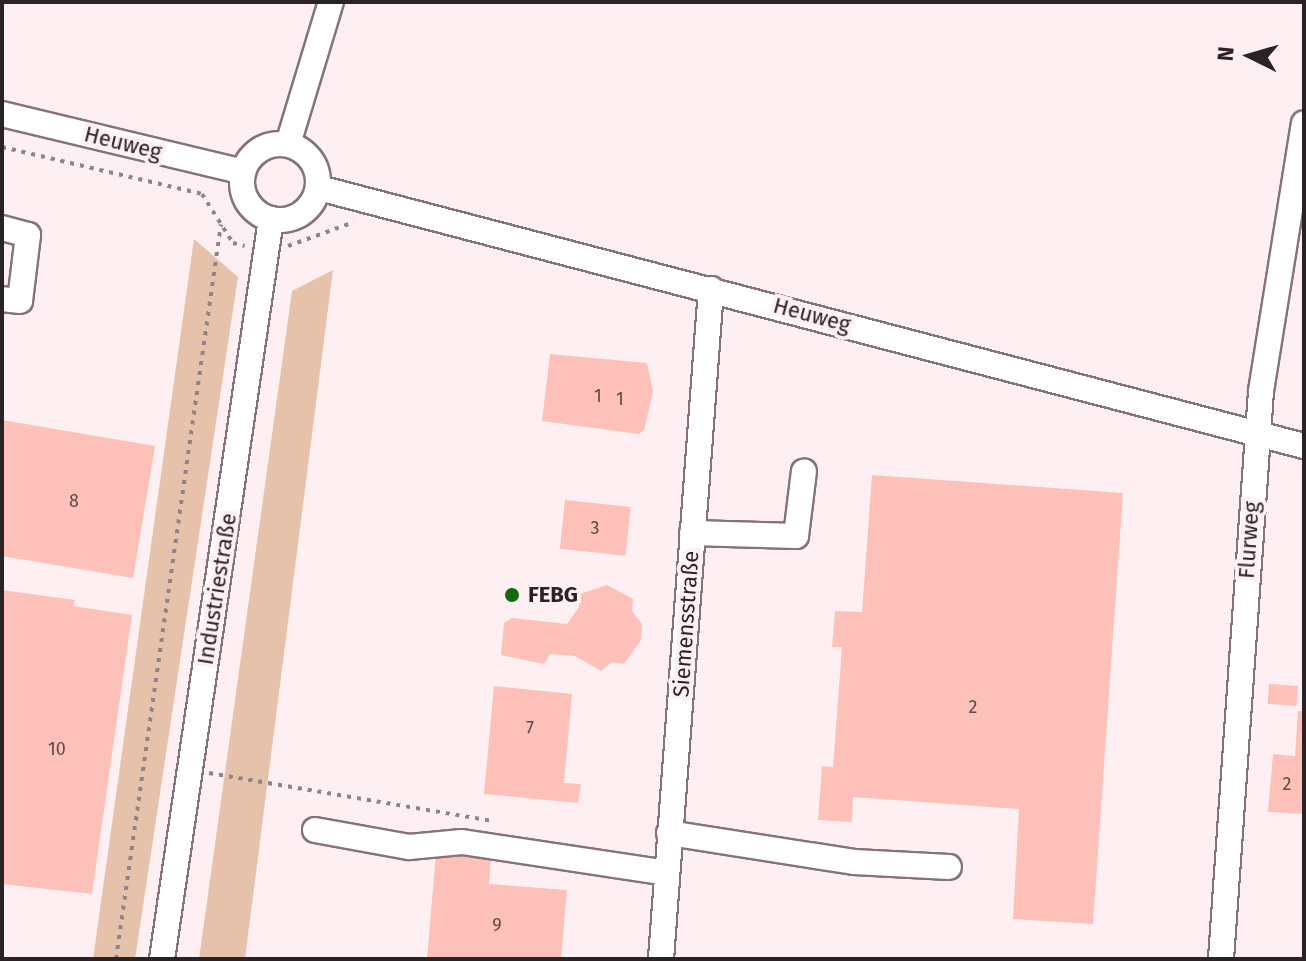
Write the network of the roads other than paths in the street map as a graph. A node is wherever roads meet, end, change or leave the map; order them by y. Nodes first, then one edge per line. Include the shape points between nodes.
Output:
1 (331, 2) edge
2 (2, 114) edge
3 (1304, 123) edge
4 (288, 144) junction
5 (243, 172) junction
6 (319, 188) junction
7 (271, 219) junction
8 (2, 228) edge
9 (711, 289) junction
10 (2, 299) edge
11 (1259, 433) junction
12 (1304, 446) edge
13 (804, 471) dead end
14 (692, 533) junction
15 (315, 830) dead end
16 (669, 833) junction
17 (949, 867) dead end
18 (667, 873) junction
19 (162, 959) edge
20 (661, 959) edge
21 (1221, 959) edge

1 - 4 street
2 - 5 street, Heuweg
3 - 11 street, Flurweg
4 - 5 street via 260,149
4 - 6 street via 312,160
5 - 7 street via 250,206
6 - 7 street via 296,217
6 - 9 street, Heuweg
7 - 19 street, Industriestraße
8 - 10 street via 28,235 20,301
9 - 11 street, Heuweg
9 - 14 street, Siemensstraße
11 - 12 street, Heuweg
11 - 21 street, Flurweg
13 - 14 street via 796,536
14 - 16 street, Siemensstraße
15 - 18 street via 409,847 462,842
16 - 17 street via 866,863
16 - 18 street, Siemensstraße
18 - 20 street, Siemensstraße

